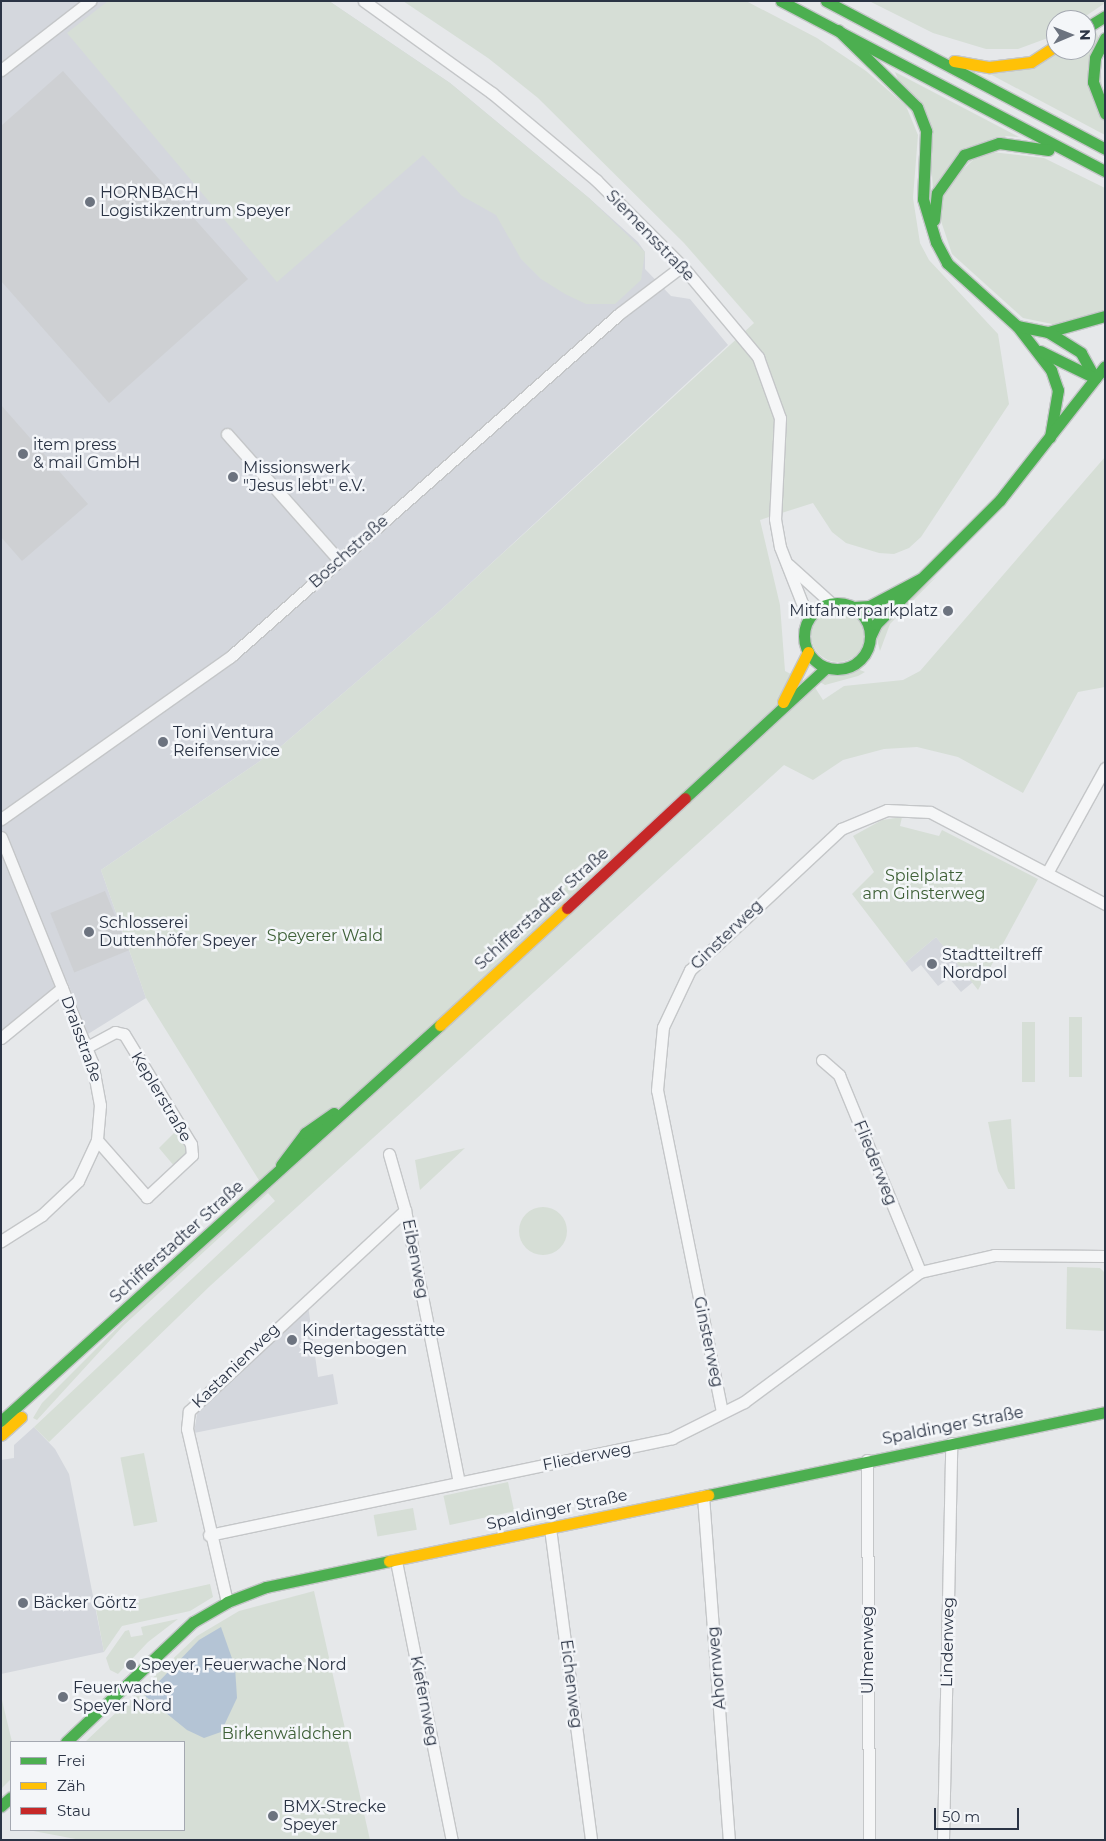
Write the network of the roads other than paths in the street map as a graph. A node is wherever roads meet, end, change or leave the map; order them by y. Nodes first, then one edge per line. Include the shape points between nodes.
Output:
1 (90, 1) edge
2 (364, 1) edge
3 (781, 1) edge
4 (826, 1) edge
5 (838, 30) junction
6 (1105, 38) edge
7 (1046, 52) edge
8 (934, 57) junction
9 (1, 70) edge
10 (1105, 114) edge
11 (1105, 149) edge
12 (1076, 156) junction
13 (1105, 171) edge
14 (932, 230) junction
15 (682, 266) junction
16 (1105, 316) edge
17 (1017, 326) junction
18 (1048, 332) junction
19 (1038, 349) junction
20 (1105, 366) edge
21 (1095, 378) junction
22 (227, 434) dead end
23 (1050, 437) junction
24 (339, 560) junction
25 (784, 560) junction
26 (922, 578) junction
27 (831, 603) junction
28 (854, 607) junction
29 (808, 618) junction
30 (870, 637) junction
31 (808, 652) junction
32 (826, 668) junction
33 (753, 738) junction
34 (1105, 768) edge
35 (1, 819) edge
36 (1, 837) edge
37 (1047, 873) junction
38 (1105, 904) edge
39 (62, 988) junction
40 (1, 1038) edge
41 (87, 1047) junction
42 (822, 1060) dead end
43 (97, 1140) junction
44 (389, 1154) dead end
45 (405, 1210) junction
46 (1, 1241) edge
47 (1105, 1256) edge
48 (920, 1272) junction
49 (98, 1336) junction
50 (722, 1412) junction
51 (1105, 1412) edge
52 (1, 1421) edge
53 (1, 1435) edge
54 (951, 1443) junction
55 (866, 1460) junction
56 (459, 1482) junction
57 (703, 1496) junction
58 (550, 1528) junction
59 (209, 1534) junction
60 (396, 1561) junction
61 (227, 1602) junction
62 (67, 1741) edge
63 (452, 1840) edge
64 (591, 1840) edge
65 (730, 1840) edge
66 (869, 1840) edge
67 (943, 1840) edge

1 - 9 street
2 - 15 street, Siemensstraße via 551,140
3 - 5 main road
4 - 8 main road
5 - 12 main road
5 - 14 main road via 917,107 926,131 923,199
6 - 10 main road via 1095,58 1094,82
7 - 8 main road via 1031,62 989,67
8 - 11 main road
12 - 13 main road
12 - 14 main road via 1023,144 981,146 964,155 947,173 937,193
14 - 17 main road via 947,263
15 - 24 street, Boschstraße via 620,313
15 - 25 street, Siemensstraße via 736,328 758,358 772,388 780,418 781,452 775,519
16 - 18 main road
17 - 18 main road
17 - 19 main road
18 - 21 main road via 1081,353
19 - 21 main road
19 - 23 main road via 1058,390
20 - 21 main road
21 - 23 main road
22 - 24 street
23 - 26 main road via 1000,500
24 - 35 street, Boschstraße via 230,657
25 - 27 street
25 - 29 street, Siemensstraße
26 - 28 main road via 869,606
26 - 30 main road via 909,595 876,624
27 - 28 main road
27 - 29 main road
28 - 30 main road via 866,620
29 - 31 main road via 803,637
30 - 32 main road via 857,662 842,669
31 - 32 main road
31 - 33 main road, Schifferstadter Straße via 787,698
32 - 33 main road, Schifferstadter Straße
33 - 49 main road, Schifferstadter Straße
34 - 37 street
36 - 39 street, Draisstraße
37 - 38 street, Ginsterweg
37 - 50 street, Ginsterweg via 930,812 900,808 871,813 841,829 722,937 686,976 660,1037 657,1090
39 - 40 street
39 - 41 street, Draisstraße
41 - 43 street, Draisstraße via 99,1090
41 - 43 street, Keplerstraße via 115,1032 124,1034 191,1144 192,1155 147,1197
42 - 48 street, Fliederweg via 840,1075
43 - 46 street, Draisstraße via 69,1192
44 - 45 street, Eibenweg
45 - 56 street, Eibenweg
45 - 59 street, Kastanienweg via 189,1411 187,1429
47 - 48 street, Fliederweg via 994,1254
48 - 50 street, Fliederweg via 744,1402
49 - 52 main road, Schifferstadter Straße
49 - 53 main road, Schifferstadter Straße via 82,1359
50 - 56 street, Fliederweg via 660,1441
51 - 54 main road, Spaldinger Straße
54 - 55 main road, Spaldinger Straße
54 - 67 street, Lindenweg
55 - 57 main road, Spaldinger Straße
55 - 66 street, Ulmenweg
56 - 59 street, Fliederweg
57 - 58 main road, Spaldinger Straße
57 - 65 street, Ahornweg
58 - 60 main road, Spaldinger Straße
58 - 64 street, Eichenweg
59 - 61 street, Kastanienweg
60 - 61 main road, Spaldinger Straße via 266,1587
60 - 63 street, Kiefernweg
61 - 62 main road, Spaldinger Straße via 175,1636

